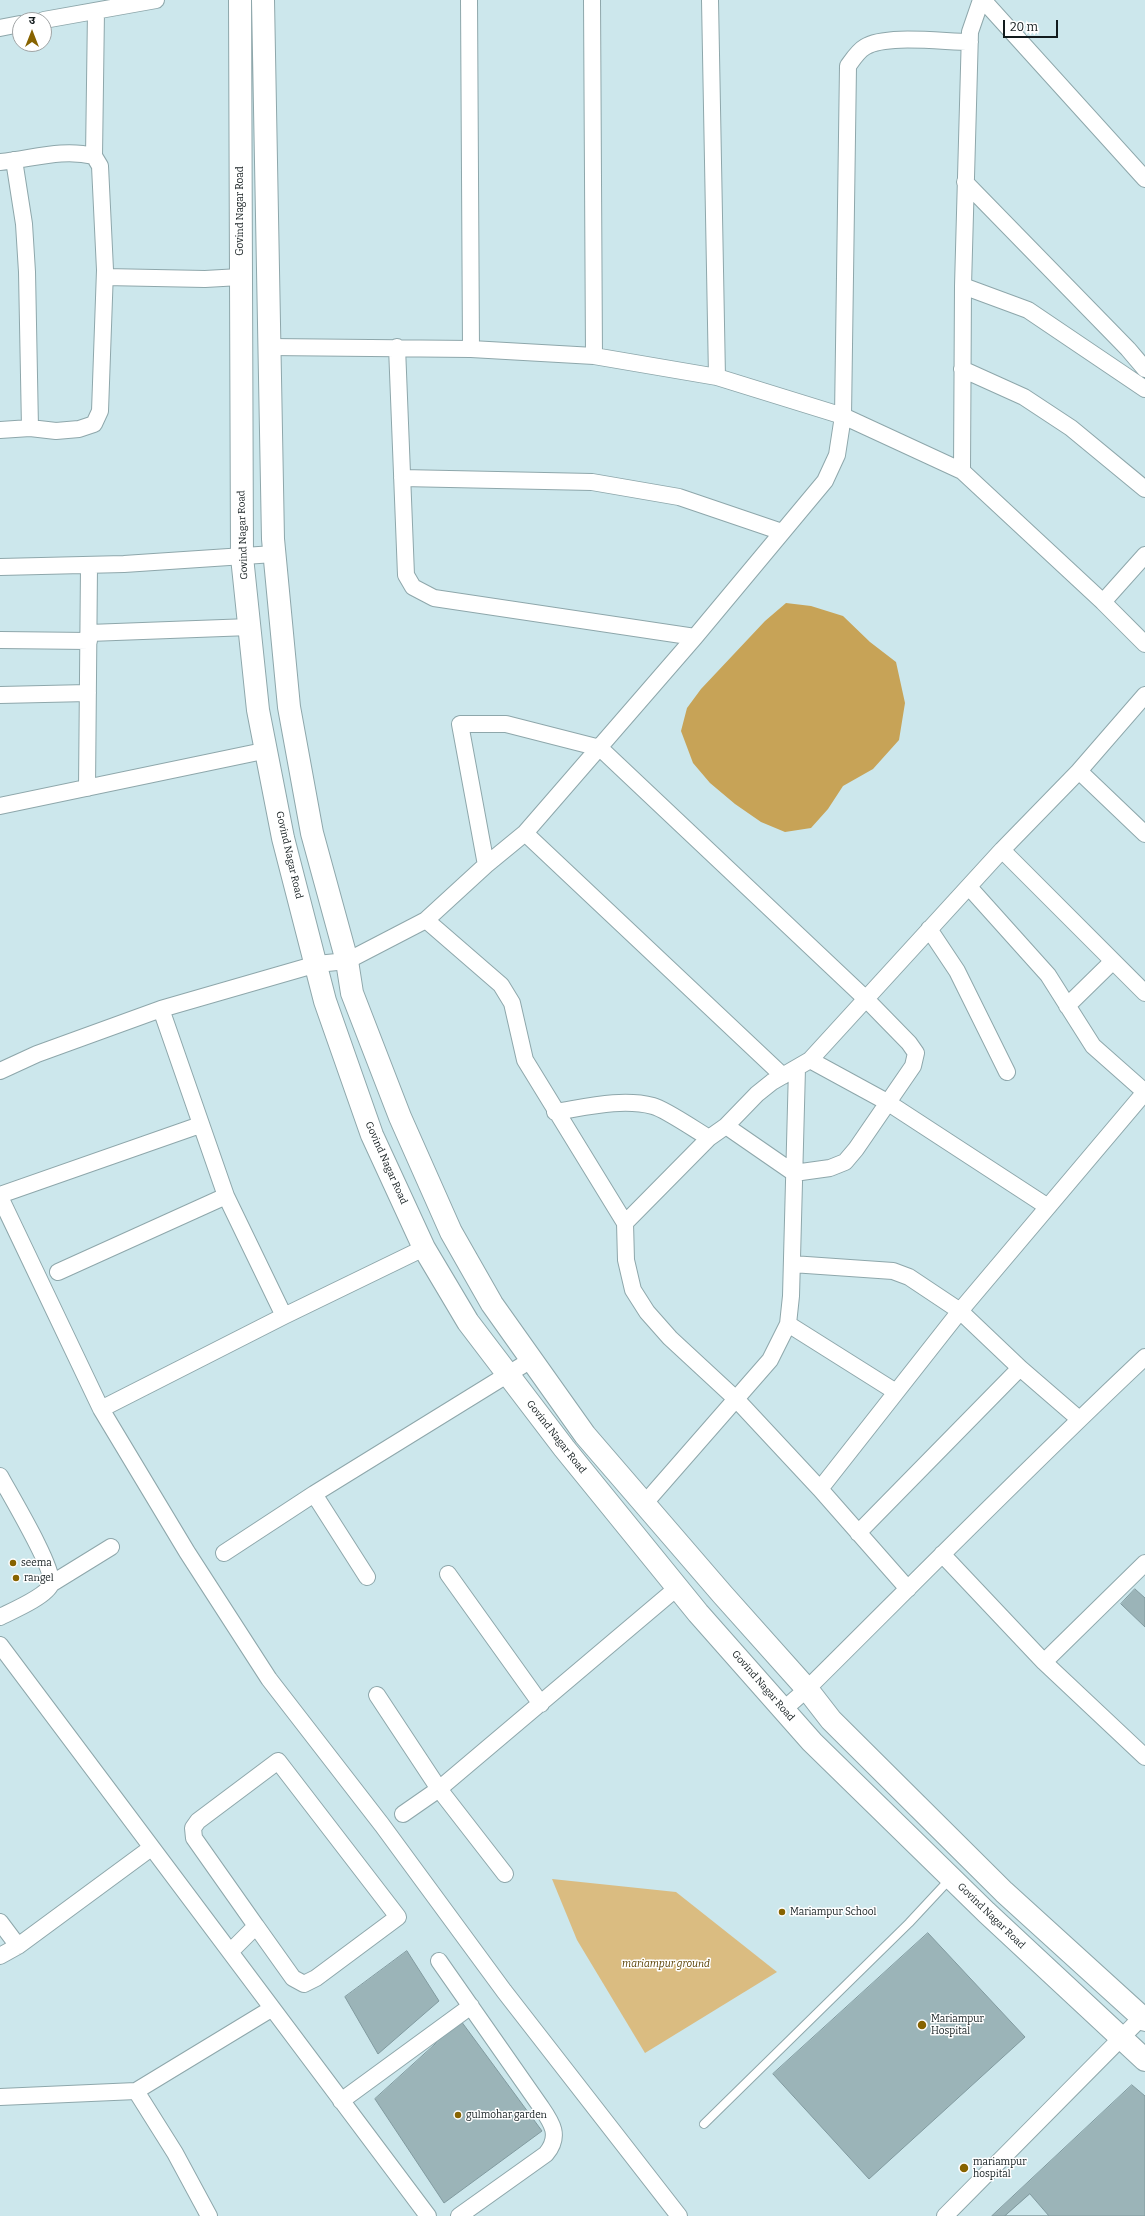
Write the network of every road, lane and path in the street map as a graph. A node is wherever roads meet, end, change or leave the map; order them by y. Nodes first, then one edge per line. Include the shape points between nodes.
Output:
1 (156, 0) edge
2 (240, 0) edge
3 (263, 0) edge
4 (470, 0) edge
5 (592, 0) edge
6 (710, 0) edge
7 (982, 0) edge
8 (96, 11) junction
9 (52, 19) edge
10 (12, 26) edge
11 (0, 28) edge
12 (970, 42) junction
13 (94, 156) junction
14 (7, 161) edge
15 (1145, 179) edge
16 (965, 182) junction
17 (105, 277) junction
18 (240, 277) junction
19 (963, 286) junction
20 (269, 347) junction
21 (397, 347) junction
22 (471, 349) junction
23 (594, 356) junction
24 (962, 369) junction
25 (1145, 369) edge
26 (717, 377) junction
27 (1145, 389) edge
28 (843, 416) junction
29 (30, 428) junction
30 (0, 430) edge
31 (962, 471) junction
32 (402, 478) junction
33 (1145, 489) edge
34 (782, 532) junction
35 (274, 554) junction
36 (1145, 555) edge
37 (242, 557) junction
38 (89, 566) junction
39 (0, 567) edge
40 (1102, 602) junction
41 (250, 627) junction
42 (89, 637) junction
43 (694, 637) junction
44 (0, 640) edge
45 (1145, 644) edge
46 (88, 693) junction
47 (0, 695) edge
48 (1145, 695) edge
49 (600, 748) junction
50 (268, 750) junction
51 (1080, 771) junction
52 (87, 788) junction
53 (0, 806) edge
54 (525, 833) junction
55 (1145, 834) edge
56 (1002, 850) junction
57 (486, 865) junction
58 (969, 887) junction
59 (426, 920) junction
60 (929, 929) junction
61 (347, 961) junction
62 (1113, 961) junction
63 (317, 964) junction
64 (1145, 992) edge
65 (867, 1000) junction
66 (1067, 1006) junction
67 (161, 1009) junction
68 (804, 1064) junction
69 (0, 1071) edge
70 (1007, 1072) dead end
71 (783, 1076) junction
72 (1145, 1092) edge
73 (887, 1102) junction
74 (555, 1112) junction
75 (200, 1125) junction
76 (726, 1126) junction
77 (709, 1138) junction
78 (794, 1173) junction
79 (0, 1196) edge
80 (226, 1196) junction
81 (1048, 1207) junction
82 (625, 1223) junction
83 (424, 1248) junction
84 (792, 1264) junction
85 (58, 1272) dead end
86 (960, 1311) junction
87 (284, 1316) junction
88 (788, 1324) junction
89 (1145, 1357) edge
90 (531, 1360) junction
91 (1020, 1368) junction
92 (508, 1375) junction
93 (896, 1392) junction
94 (737, 1400) junction
95 (101, 1409) junction
96 (1079, 1419) junction
97 (0, 1476) edge
98 (820, 1489) junction
99 (314, 1494) junction
100 (645, 1503) junction
101 (858, 1533) junction
102 (111, 1547) dead end
103 (224, 1552) dead end
104 (942, 1554) junction
105 (1145, 1564) edge
106 (448, 1574) dead end
107 (368, 1577) dead end
108 (50, 1584) junction
109 (678, 1587) junction
110 (908, 1589) junction
111 (0, 1617) edge
112 (0, 1645) edge
113 (1044, 1662) junction
114 (807, 1689) junction
115 (377, 1695) dead end
116 (541, 1704) junction
117 (783, 1710) junction
118 (1145, 1757) edge
119 (439, 1789) junction
120 (403, 1814) dead end
121 (151, 1848) junction
122 (505, 1874) dead end
123 (951, 1878) junction
124 (0, 1922) edge
125 (256, 1926) junction
126 (18, 1946) junction
127 (231, 1951) junction
128 (0, 1956) edge
129 (439, 1961) dead end
130 (471, 2006) junction
131 (271, 2009) junction
132 (1144, 2017) edge
133 (1120, 2038) junction
134 (1145, 2060) edge
135 (136, 2091) junction
136 (0, 2097) edge
137 (341, 2101) junction
138 (704, 2124) dead end
139 (209, 2216) edge
140 (428, 2216) edge
141 (459, 2216) edge
142 (679, 2216) edge
143 (945, 2216) edge

1 - 8 street
2 - 18 main road, Govind Nagar Road
3 - 20 main road
4 - 22 street
5 - 23 street
6 - 26 street
7 - 12 street via 970,32
7 - 15 street
8 - 9 street
8 - 13 street
10 - 11 street
12 - 16 street
12 - 28 street via 885,40 865,47 848,66
13 - 14 street via 79,152 61,152
13 - 17 street via 100,166
14 - 29 street via 24,224 28,272
16 - 19 street
16 - 25 street
17 - 18 street
17 - 29 street via 100,411 94,424 78,429 56,431
18 - 37 main road, Govind Nagar Road
19 - 24 street
19 - 27 street via 1028,310
20 - 21 street
20 - 35 main road
21 - 22 street
21 - 32 street
22 - 23 street
23 - 26 street
24 - 31 street
24 - 33 street via 1038,406 1071,428
26 - 28 street
28 - 31 street
28 - 34 street via 837,455 825,482
29 - 30 street
31 - 40 street
32 - 34 street via 592,482 679,497
32 - 43 street via 406,575 413,587 434,598
34 - 43 street
35 - 37 street
35 - 61 main road via 289,707 312,833
36 - 40 street
37 - 38 street
37 - 41 main road, Govind Nagar Road
38 - 39 street
38 - 42 street
40 - 45 street
41 - 42 street
41 - 50 main road, Govind Nagar Road via 258,710
42 - 44 street
42 - 46 street
43 - 49 street
46 - 47 street
46 - 52 street
48 - 51 street
49 - 54 street
49 - 57 street via 506,724 460,724
49 - 65 street
50 - 52 street
50 - 63 main road, Govind Nagar Road via 283,838
51 - 55 street
51 - 56 street
52 - 53 street
54 - 57 street
54 - 71 street
56 - 58 street
56 - 62 street
57 - 59 street
58 - 60 street
58 - 66 street via 1038,963
59 - 61 street
59 - 74 street via 500,984 512,1003 525,1060
60 - 65 street
60 - 70 street via 957,971
61 - 63 street
61 - 90 main road via 352,993 400,1117 451,1232 492,1304
62 - 64 street
62 - 66 street
63 - 67 street
63 - 83 main road, Govind Nagar Road via 325,1001 372,1135
65 - 68 street
65 - 73 street via 916,1053 913,1066
66 - 72 street via 1093,1046
67 - 69 street via 37,1054
67 - 75 street
68 - 71 street
68 - 73 street
68 - 78 street
71 - 76 street via 756,1094
72 - 81 street
73 - 78 street via 845,1162 830,1168
73 - 81 street
74 - 77 street via 628,1103 655,1106
74 - 82 street
75 - 79 street
75 - 80 street
76 - 77 street
76 - 78 street
77 - 82 street
78 - 84 street
79 - 95 street
80 - 85 street
80 - 87 street
81 - 86 street
82 - 94 street via 626,1260 632,1290 670,1338
83 - 87 street
83 - 92 main road, Govind Nagar Road via 468,1322
84 - 86 street via 893,1270 909,1277
84 - 88 street
86 - 91 street
86 - 93 street
87 - 95 street
88 - 93 street
88 - 94 street via 770,1360
89 - 96 street
90 - 92 street
90 - 100 main road via 585,1435
91 - 96 street
91 - 101 street
92 - 99 street
92 - 109 main road, Govind Nagar Road
93 - 98 street
94 - 98 street
94 - 100 street
95 - 142 street via 269,1679 382,1825 504,1991
96 - 104 street
97 - 108 street via 44,1558 51,1577
98 - 101 street
99 - 103 street
99 - 107 street
100 - 114 main road
101 - 110 street
102 - 108 street
104 - 110 street
104 - 113 street
105 - 113 street
106 - 116 street
108 - 111 street via 45,1592
109 - 116 street
109 - 117 main road, Govind Nagar Road
110 - 114 street
112 - 121 street
113 - 118 street
114 - 117 street
114 - 132 main road via 831,1720 1004,1892
115 - 119 street
116 - 119 street
117 - 123 main road, Govind Nagar Road via 812,1742
119 - 120 street
119 - 122 street
121 - 126 street
121 - 127 street
123 - 133 main road, Govind Nagar Road
123 - 138 lane
124 - 126 street
125 - 125 street via 293,1978 304,1984 316,1978 398,1916 278,1761 198,1820 193,1828 194,1838
125 - 127 street
126 - 128 street
127 - 131 street
129 - 130 street
130 - 137 street
130 - 141 street via 552,2124 554,2136 552,2147 546,2154
131 - 135 street
131 - 137 street
132 - 133 street
133 - 134 main road, Govind Nagar Road
133 - 143 street
135 - 136 street
135 - 139 street via 175,2153
137 - 140 street

